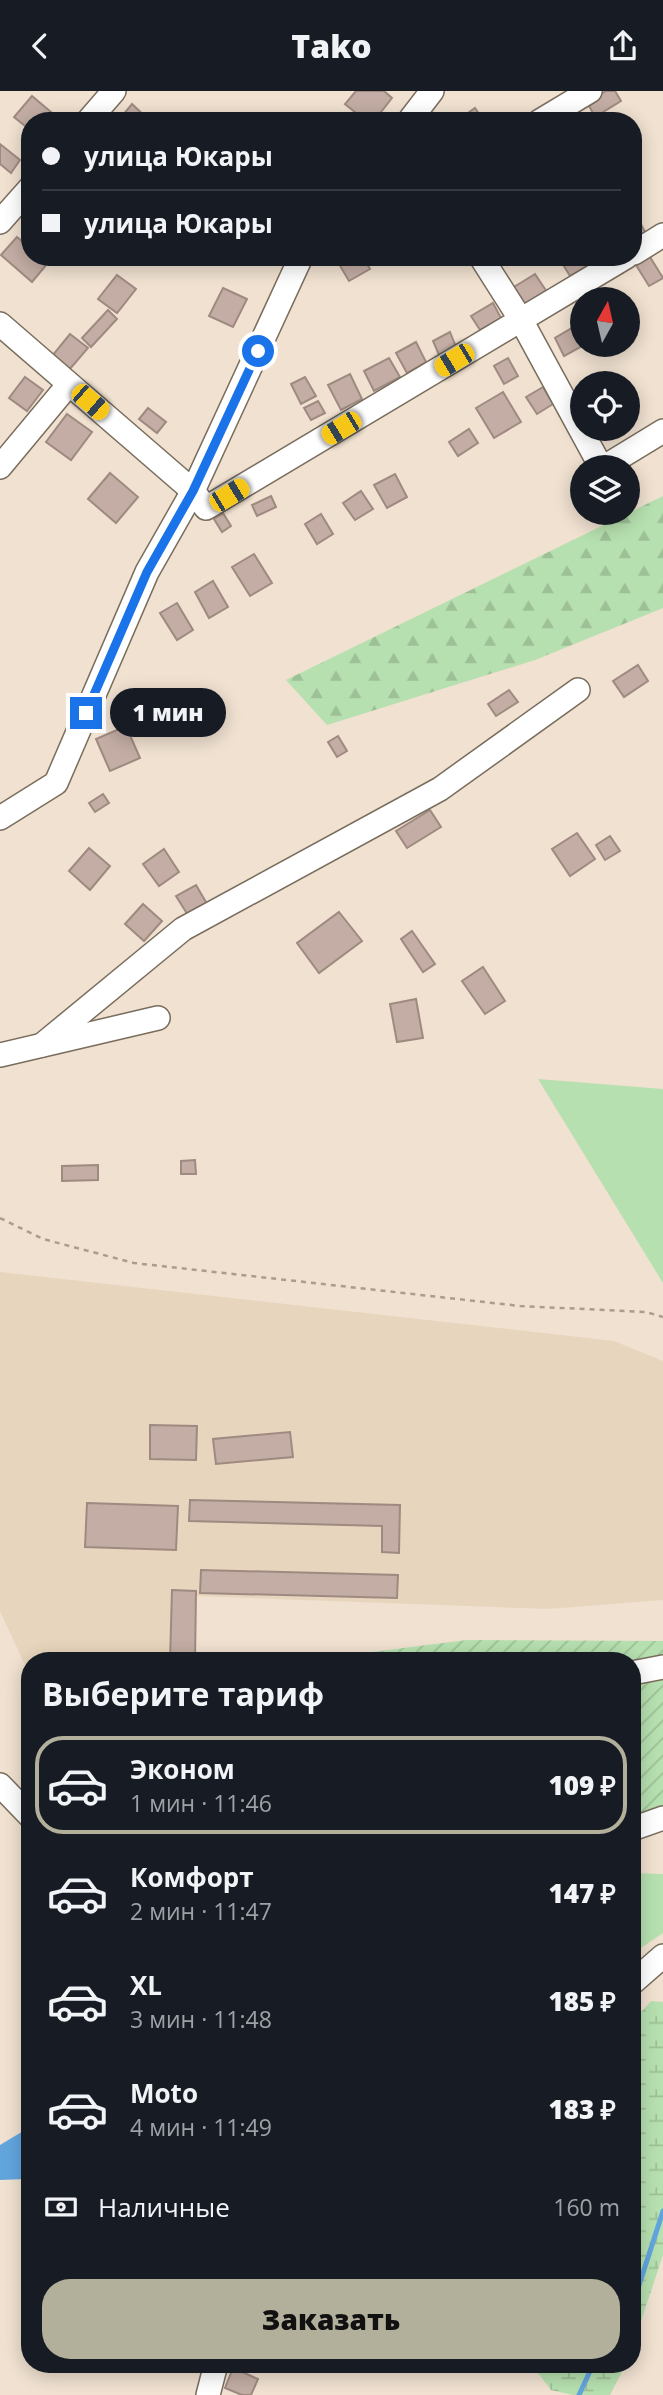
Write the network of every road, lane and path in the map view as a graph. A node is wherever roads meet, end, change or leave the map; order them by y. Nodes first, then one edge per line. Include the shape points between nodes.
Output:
1 (114, 91) edge
2 (432, 91) edge
3 (590, 91) edge
4 (96, 112) edge
5 (416, 112) edge
6 (555, 112) edge
7 (21, 198) edge
8 (0, 222) edge
9 (663, 235) edge
10 (642, 248) edge
11 (297, 266) edge
12 (487, 266) edge
13 (611, 266) edge
14 (521, 320) junction
15 (0, 324) edge
16 (69, 384) junction
17 (663, 431) edge
18 (595, 455) edge
19 (622, 455) edge
20 (0, 467) edge
21 (193, 491) junction
22 (578, 690) dead end
23 (0, 818) edge
24 (158, 1019) dead end
25 (42, 1045) junction
26 (0, 1055) edge
27 (0, 1218) edge
28 (663, 1317) edge
29 (663, 1667) edge
30 (641, 1671) edge
31 (0, 1785) edge
32 (21, 1806) edge
33 (663, 1818) edge
34 (641, 1826) edge
35 (663, 1955) edge
36 (641, 1975) edge
37 (214, 2373) edge
38 (208, 2395) edge

1 - 4 street
2 - 5 street
3 - 6 street
7 - 8 street
9 - 10 street
11 - 21 street
12 - 14 street
13 - 14 street
14 - 18 street
14 - 21 street via 206,508
15 - 16 street
16 - 20 street
16 - 21 street
17 - 19 street
21 - 23 street via 147,572 55,783
22 - 25 street via 440,789 183,929
24 - 25 street
25 - 26 street
27 - 28 path via 43,1239 134,1263 520,1306
29 - 30 street
31 - 32 street
33 - 34 street
35 - 36 street
37 - 38 street

